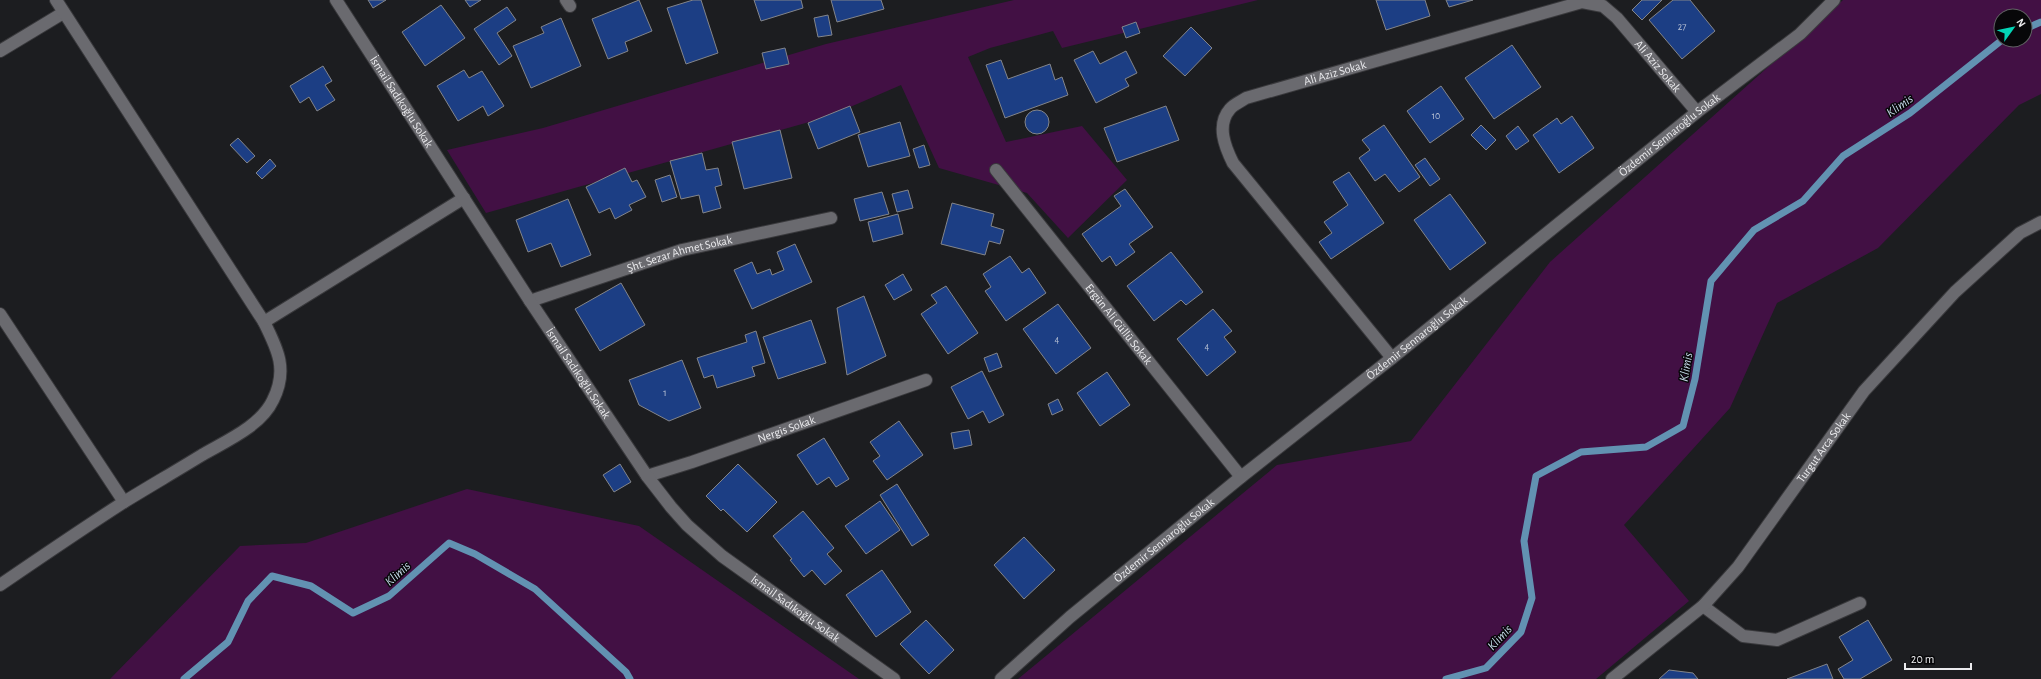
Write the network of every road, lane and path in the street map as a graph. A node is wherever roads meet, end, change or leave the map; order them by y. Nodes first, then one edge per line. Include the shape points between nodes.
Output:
1 (56, 0) edge
2 (336, 0) edge
3 (1834, 0) edge
4 (63, 13) junction
5 (0, 51) edge
6 (1697, 112) junction
7 (996, 170) dead end
8 (464, 198) junction
9 (831, 218) dead end
10 (2041, 222) edge
11 (530, 301) junction
12 (0, 314) edge
13 (264, 322) junction
14 (4, 331) edge
15 (1392, 358) junction
16 (926, 380) dead end
17 (647, 476) junction
18 (1241, 477) junction
19 (124, 502) junction
20 (0, 585) edge
21 (1860, 603) dead end
22 (1703, 606) junction
23 (894, 679) edge
24 (1001, 679) edge
25 (1612, 679) edge

1 - 4 street
2 - 8 street, İsmail Sadıkoğlu Sokak
3 - 6 street, Özdemir Sennaroğlu Sokak via 1800,34
4 - 5 street
4 - 13 street
6 - 15 street, Özdemir Sennaroğlu Sokak
6 - 15 street, Ali Aziz Sokak via 1617,18 1603,6 1582,2 1246,98 1231,108 1225,120 1223,133 1225,146 1234,163
7 - 18 street, Ergün Ali Güllü Sokak
8 - 11 street, İsmail Sadıkoğlu Sokak
8 - 13 street
9 - 11 street, Şht. Sezar Ahmet Sokak via 682,250
10 - 22 street, Turgut Arca Sokak via 2020,233 1955,292 1864,391 1738,567
11 - 17 street, İsmail Sadıkoğlu Sokak
12 - 14 street
13 - 19 street via 281,368 280,382 273,401 261,417
14 - 19 street
15 - 18 street, Özdemir Sennaroğlu Sokak
16 - 17 street, Nergis Sokak
17 - 23 street, İsmail Sadıkoğlu Sokak via 687,525 722,556
18 - 24 street, Özdemir Sennaroğlu Sokak via 1070,617
19 - 20 street
21 - 22 street via 1777,640 1743,636
22 - 25 street, Turgut Arca Sokak

